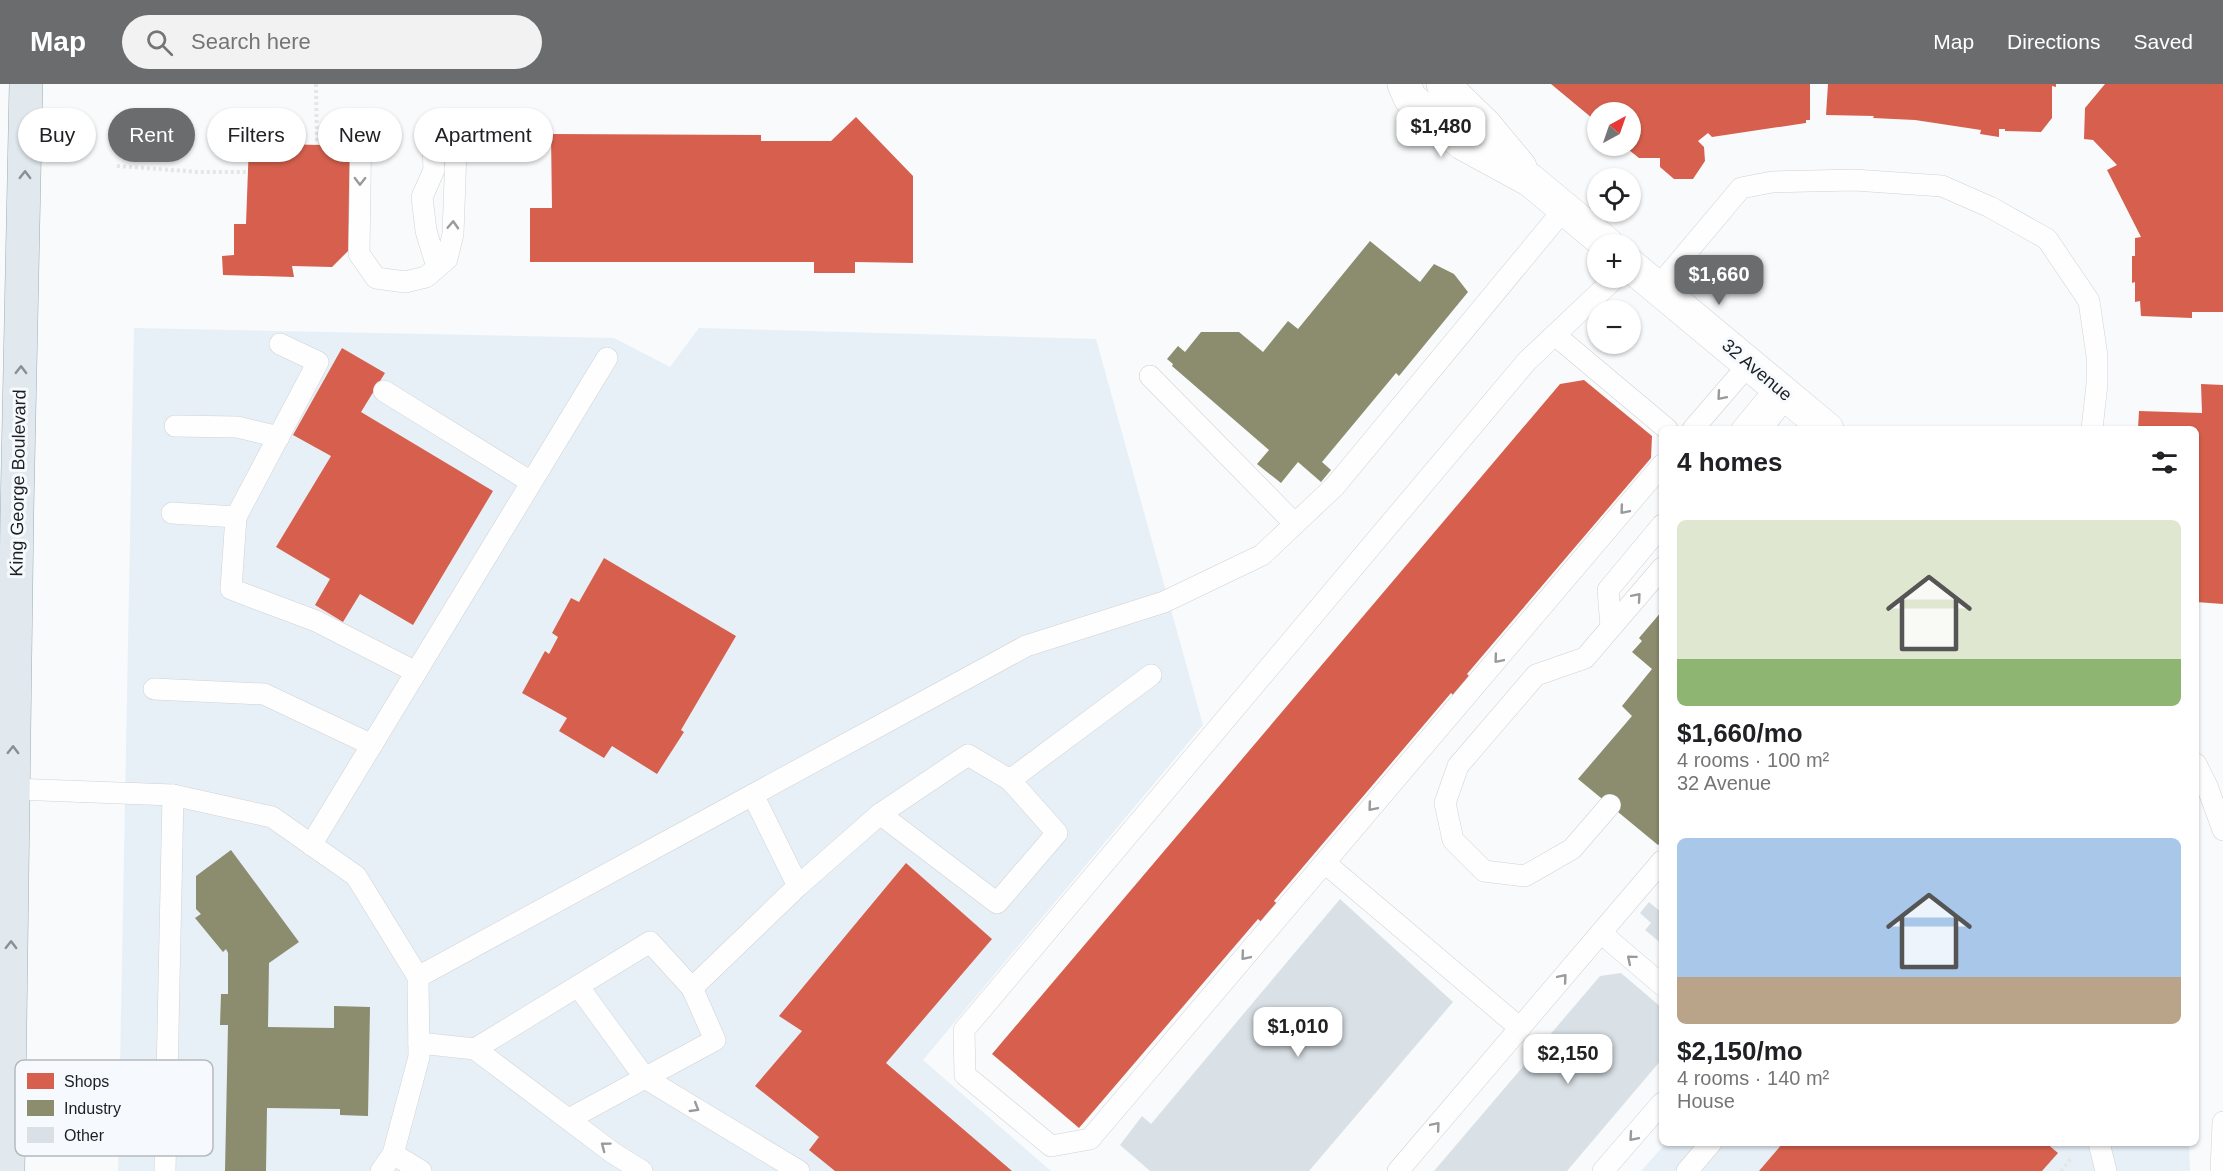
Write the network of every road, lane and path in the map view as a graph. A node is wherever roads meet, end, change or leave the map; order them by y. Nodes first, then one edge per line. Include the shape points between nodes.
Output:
1 (26, 84) edge
2 (42, 84) edge
3 (316, 84) edge
4 (1404, 84) edge
5 (1443, 84) edge
6 (26, 108) edge
7 (32, 108) edge
8 (317, 145) dead end
9 (25, 162) edge
10 (360, 162) edge
11 (434, 162) edge
12 (456, 162) edge
13 (117, 166) dead end
14 (248, 172) dead end
15 (1530, 180) junction
16 (1565, 208) junction
17 (1595, 234) edge
18 (437, 267) junction
19 (1641, 274) edge
20 (1604, 288) edge
21 (1657, 288) junction
22 (1555, 335) junction
23 (280, 344) dead end
24 (607, 358) dead end
25 (1749, 364) junction
26 (1150, 376) dead end
27 (384, 391) dead end
28 (1782, 391) junction
29 (175, 426) dead end
30 (1663, 426) edge
31 (1696, 426) edge
32 (1745, 426) edge
33 (1764, 426) edge
34 (1823, 426) edge
35 (2092, 426) edge
36 (279, 437) junction
37 (1659, 469) edge
38 (531, 483) junction
39 (172, 513) dead end
40 (236, 516) junction
41 (1295, 524) junction
42 (1659, 529) edge
43 (1659, 571) edge
44 (1611, 627) junction
45 (416, 672) junction
46 (1151, 675) dead end
47 (154, 689) dead end
48 (372, 745) junction
49 (2199, 770) edge
50 (1010, 780) junction
51 (13, 789) junction
52 (172, 795) junction
53 (753, 795) junction
54 (1610, 805) dead end
55 (879, 814) junction
56 (2223, 830) edge
57 (311, 845) junction
58 (1325, 862) junction
59 (1659, 864) edge
60 (798, 885) junction
61 (1600, 933) junction
62 (418, 977) junction
63 (1659, 982) edge
64 (578, 986) junction
65 (692, 988) junction
66 (1520, 1028) junction
67 (419, 1043) junction
68 (476, 1049) junction
69 (167, 1060) edge
70 (645, 1078) junction
71 (1659, 1106) edge
72 (569, 1119) junction
73 (2223, 1122) edge
74 (1708, 1146) edge
75 (2100, 1146) edge
76 (165, 1156) edge
77 (387, 1162) edge
78 (8, 1171) edge
79 (165, 1171) edge
80 (421, 1171) edge
81 (642, 1171) edge
82 (799, 1171) edge
83 (1398, 1171) edge
84 (1603, 1171) edge
85 (1687, 1171) edge
86 (2106, 1171) edge
87 (2221, 1171) edge

1 - 6 main road, King George Boulevard
2 - 7 main road
3 - 8 path
4 - 15 street via 1410,98 1462,143
5 - 15 street via 1485,125
51 -> 9 main road, King George Boulevard
10 -> 18 lane via 359,254 376,278 405,282 426,277
11 - 18 lane via 422,197 426,231
18 -> 12 lane via 447,259 453,234
13 - 14 path
15 - 16 street
16 - 17 street
16 - 41 lane via 1335,486
19 - 21 street, 32 Avenue
20 - 22 lane
21 - 25 street, 32 Avenue
21 - 35 lane via 1741,188 1772,182 1854,180 1942,186 2047,239 2089,301 2097,356
22 - 30 lane
58 -> 22 lane via 1090,1139 1051,1146 965,1074 964,1030 1527,361
23 - 36 lane via 318,362
24 - 38 lane
25 - 28 street, 32 Avenue
25 -> 31 lane
26 - 41 lane
27 - 38 lane
28 - 32 lane
28 - 33 lane
28 - 34 street, 32 Avenue
29 - 36 lane via 237,427
36 - 40 lane
37 -> 58 lane
38 - 45 lane
39 - 40 lane
40 - 45 lane via 231,589 316,621
41 - 53 lane via 1262,555 1164,602 1026,646
42 - 44 lane via 1608,590
44 -> 43 lane
44 - 54 lane via 1585,658 1536,675 1458,766 1445,803 1453,840 1484,871 1525,876 1572,849
45 - 48 lane
46 - 50 lane
47 - 48 lane via 264,694
48 - 57 lane
49 - 56 lane
50 - 55 lane via 968,755
50 - 55 lane via 1057,833 997,903
51 - 52 lane
78 -> 51 main road, King George Boulevard
52 - 57 lane via 272,817
52 - 69 lane
53 - 60 lane
53 - 62 lane
55 - 60 lane
57 - 62 lane via 356,876
58 - 66 lane
59 - 61 lane
60 - 65 lane
63 -> 61 lane
66 -> 61 lane
62 - 67 lane
64 - 65 lane via 650,942
64 - 68 lane
64 - 70 lane
65 - 70 lane via 715,1040
83 -> 66 lane
67 - 68 lane
67 - 77 lane via 419,1057
68 - 72 lane
70 - 72 lane
70 -> 82 lane
71 -> 84 lane
81 -> 72 lane
73 - 87 lane
74 - 85 lane
75 - 86 lane
76 - 79 lane
77 - 80 lane

